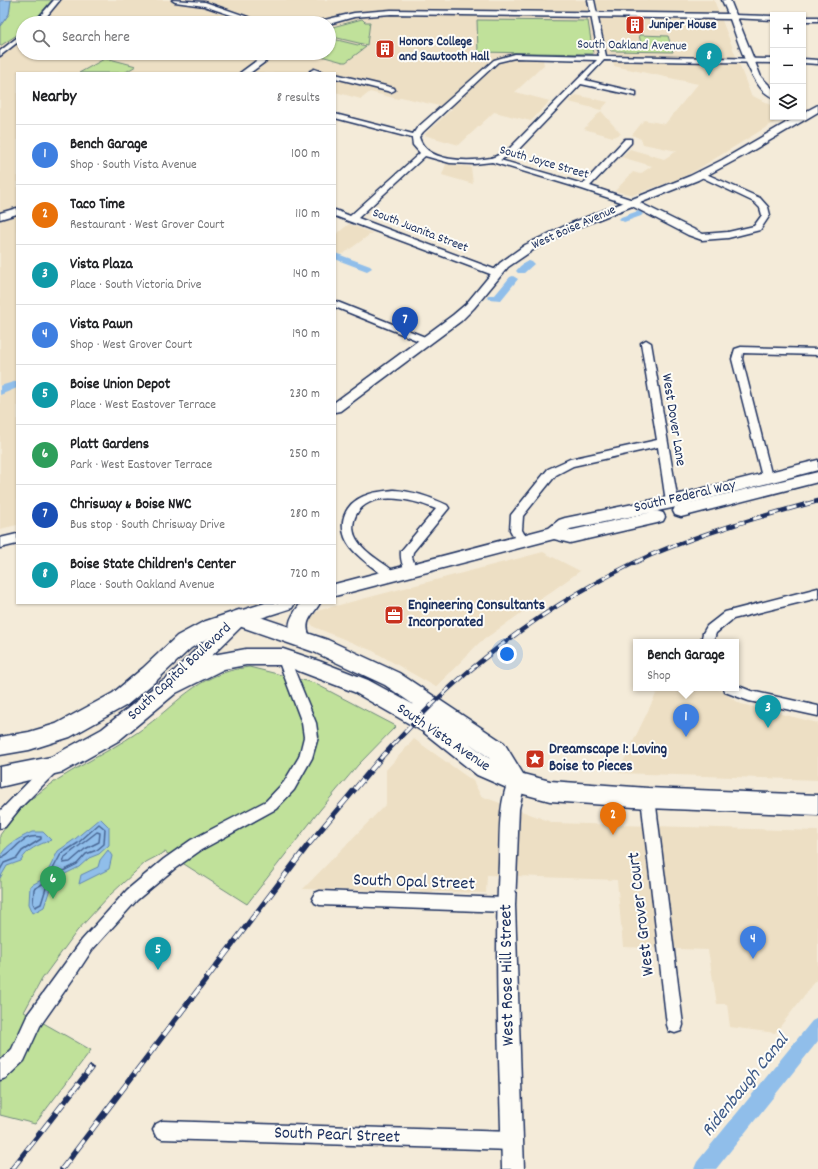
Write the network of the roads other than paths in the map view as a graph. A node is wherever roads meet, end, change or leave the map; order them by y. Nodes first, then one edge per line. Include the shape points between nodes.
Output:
1 (57, 0) edge
2 (175, 0) edge
3 (591, 0) edge
4 (726, 0) edge
5 (594, 15) junction
6 (43, 16) edge
7 (241, 16) edge
8 (733, 17) junction
9 (770, 18) edge
10 (806, 18) edge
11 (336, 19) edge
12 (818, 19) edge
13 (16, 41) edge
14 (0, 54) edge
15 (602, 57) junction
16 (263, 60) edge
17 (750, 61) junction
18 (770, 61) edge
19 (806, 61) edge
20 (818, 62) edge
21 (245, 72) edge
22 (336, 78) edge
23 (579, 81) junction
24 (390, 90) dead end
25 (770, 91) edge
26 (633, 94) dead end
27 (806, 108) edge
28 (816, 110) edge
29 (806, 115) edge
30 (336, 116) edge
31 (798, 120) edge
32 (415, 137) junction
33 (628, 141) dead end
34 (424, 153) junction
35 (492, 160) junction
36 (701, 175) junction
37 (585, 186) junction
38 (633, 203) junction
39 (16, 211) edge
40 (336, 213) edge
41 (0, 216) edge
42 (352, 219) junction
43 (496, 273) junction
44 (336, 304) edge
45 (427, 341) junction
46 (646, 343) dead end
47 (818, 352) edge
48 (336, 407) edge
49 (662, 442) junction
50 (818, 465) edge
51 (767, 477) junction
52 (818, 477) edge
53 (672, 502) junction
54 (554, 533) junction
55 (16, 539) edge
56 (522, 541) junction
57 (0, 543) edge
58 (411, 571) junction
59 (392, 576) junction
60 (336, 590) edge
61 (818, 593) edge
62 (283, 604) edge
63 (310, 604) edge
64 (239, 618) junction
65 (302, 639) junction
66 (707, 639) edge
67 (283, 657) junction
68 (169, 687) junction
69 (737, 691) edge
70 (818, 711) edge
71 (0, 746) edge
72 (55, 765) junction
73 (0, 777) edge
74 (516, 782) junction
75 (648, 798) junction
76 (818, 805) edge
77 (0, 822) edge
78 (320, 898) dead end
79 (506, 905) junction
80 (675, 1025) dead end
81 (0, 1072) edge
82 (162, 1130) dead end
83 (512, 1142) junction
84 (513, 1169) edge

1 - 6 street
2 - 7 street via 205,4
3 - 5 street
4 - 8 street
5 - 8 street
5 - 11 street via 456,10 374,13
5 - 15 street
8 - 9 street
8 - 17 street
10 - 12 street
13 - 14 street
15 - 17 street, South Oakland Avenue
15 - 23 street
15 - 32 street, South Oakland Avenue via 515,56 496,61
16 - 21 street
17 - 18 street, South Oakland Avenue
17 - 25 street via 762,84
19 - 20 street
22 - 24 street
23 - 26 street
23 - 35 street via 513,150
27 - 28 street
28 - 29 street, West Boise Avenue
30 - 32 street
31 - 36 street, West Boise Avenue
32 - 34 street via 417,145
33 - 37 street
34 - 35 street, South Joyce Street via 456,161
34 - 42 street
35 - 37 street, South Joyce Street
36 - 38 street, West Boise Avenue
36 - 38 street, South Joyce Street via 757,200 764,207 766,215 757,228 715,237 702,237
37 - 38 street, South Joyce Street
38 - 43 street, West Boise Avenue via 592,217 536,243
39 - 41 street
40 - 42 street, South Juanita Street
42 - 43 street, South Juanita Street
43 - 45 street, West Boise Avenue via 470,306
44 - 45 street
45 - 48 street, West Boise Avenue
46 - 49 street, West Dover Lane
47 - 51 street via 747,350 737,353
49 - 53 street, West Dover Lane
49 - 56 street via 570,463 552,472 517,515 516,530
50 - 51 main road, South Federal Way
51 - 53 main road, South Federal Way
52 - 54 main road, South Federal Way via 570,537
53 - 54 main road, South Federal Way via 565,524
54 - 56 main road, South Federal Way
55 - 57 street
56 - 58 main road, South Federal Way
58 - 59 main road, South Federal Way
58 - 59 street via 406,558 407,551 443,508 409,496 373,497 352,509 347,523 349,534 360,550
59 - 60 main road, South Federal Way
61 - 66 street via 729,615 716,622
62 - 64 main road
63 - 65 main road via 298,620
64 - 65 main road, South Vista Avenue
64 - 68 main road, South Capitol Boulevard
64 - 71 main road, South Capitol Boulevard via 210,627 184,642 120,699 69,728 29,741
65 - 74 main road, South Vista Avenue via 392,680 425,701 496,750
67 - 68 main road, South Vista Avenue via 246,657 220,661
67 - 74 main road, South Vista Avenue via 319,669 403,708 485,768
67 - 81 street via 309,723 311,736 305,758 289,786 271,804 196,845 132,896 66,973 34,1020 18,1055
68 - 72 main road, South Capitol Boulevard via 110,735
69 - 70 street via 749,696
72 - 73 main road, South Capitol Boulevard
72 - 77 street
74 - 75 main road, South Vista Avenue via 550,791
74 - 79 street, West Rose Hill Street via 510,809
75 - 76 main road, South Vista Avenue
75 - 80 street, West Grover Court
78 - 79 street, South Opal Street
79 - 83 street, West Rose Hill Street
82 - 83 street, South Pearl Street
83 - 84 street, West Rose Hill Street

